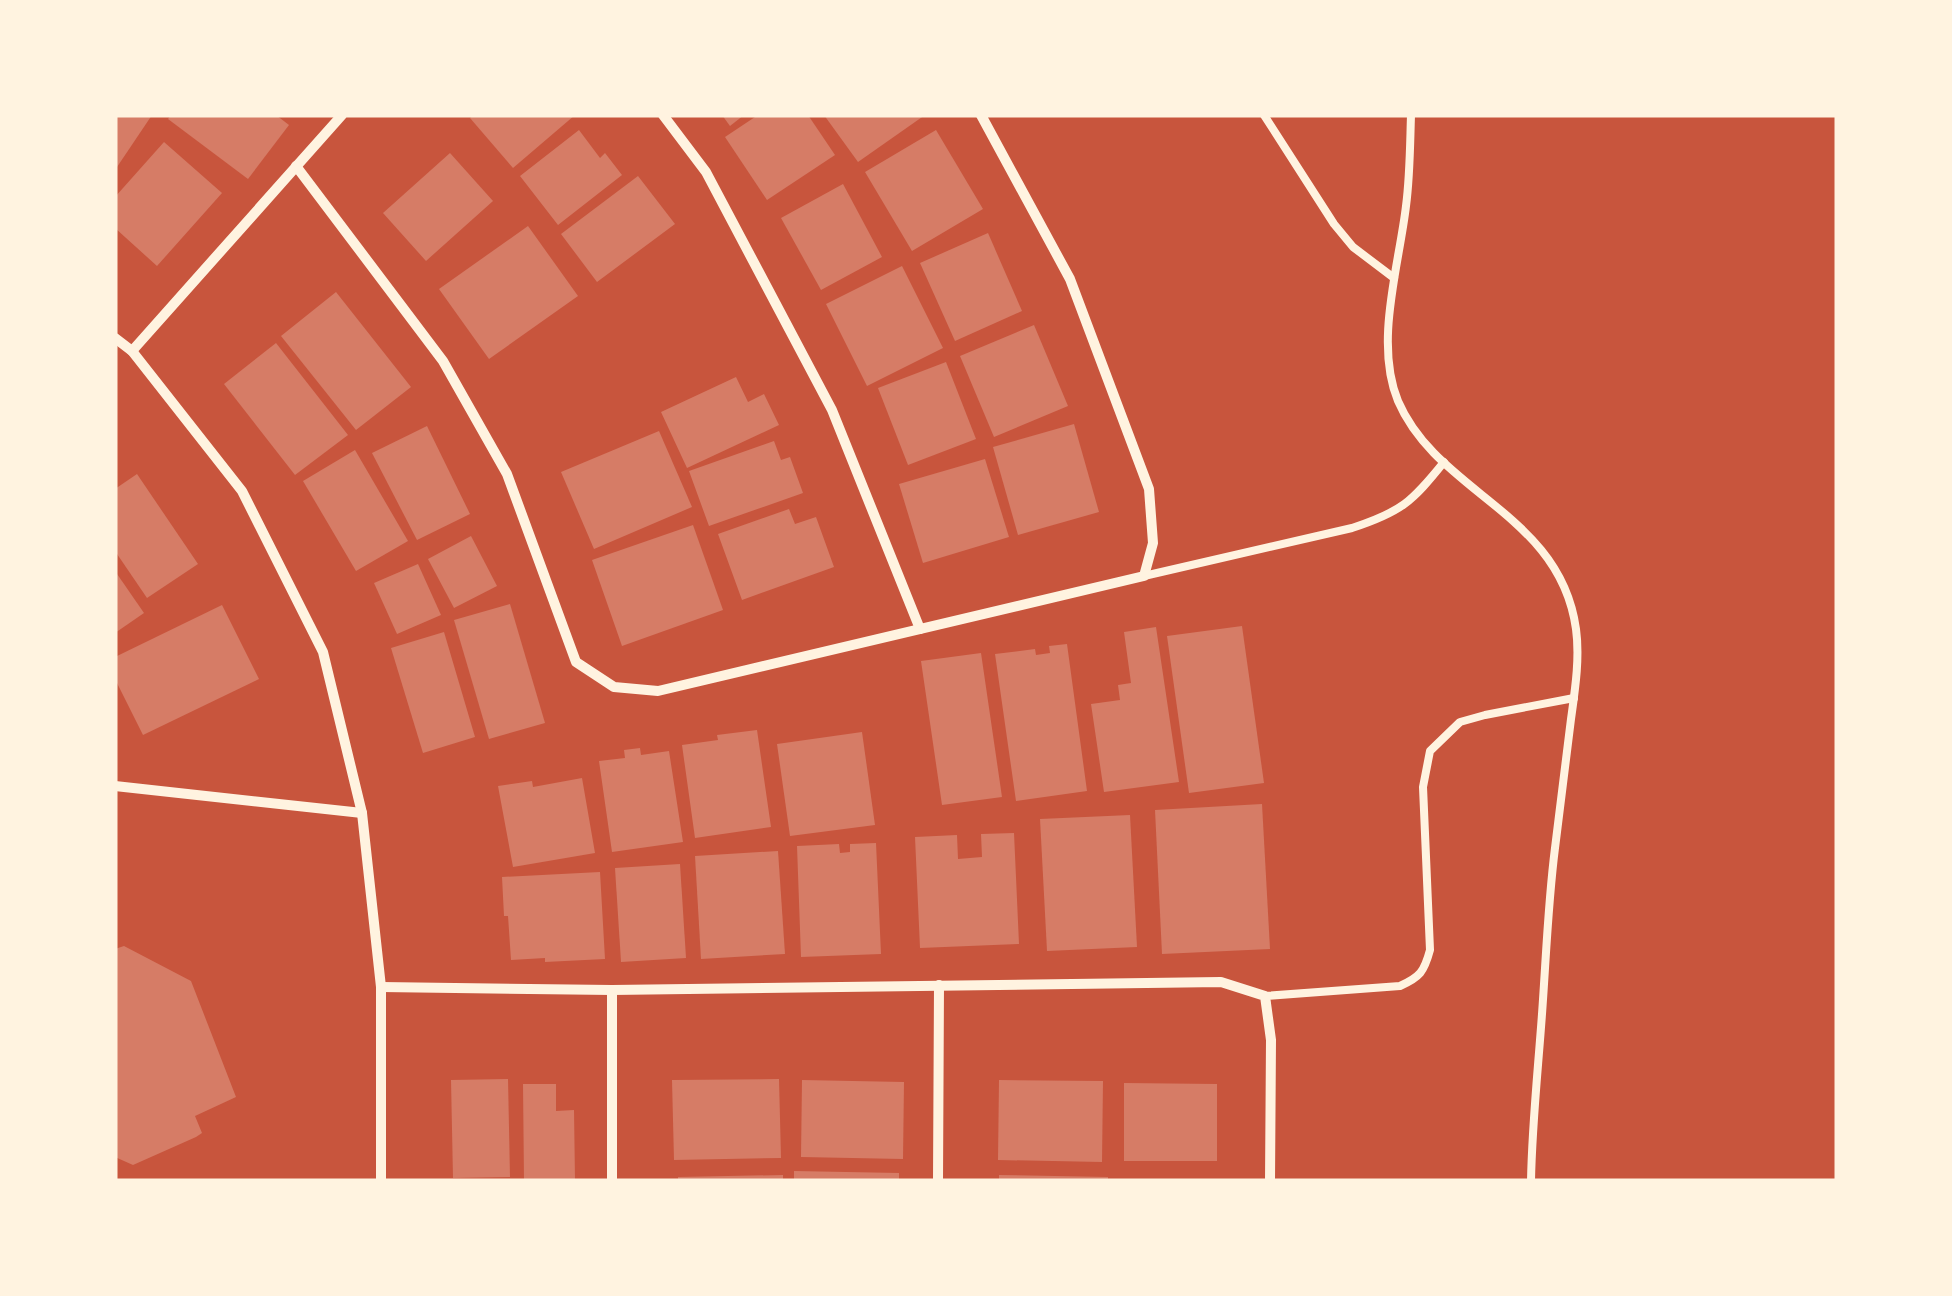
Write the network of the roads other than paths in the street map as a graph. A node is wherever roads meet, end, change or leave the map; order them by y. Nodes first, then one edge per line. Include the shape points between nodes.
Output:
1 (342, 115) edge
2 (662, 115) edge
3 (981, 115) edge
4 (1264, 115) edge
5 (1411, 115) edge
6 (296, 166) junction
7 (1394, 278) junction
8 (115, 338) edge
9 (132, 351) junction
10 (1444, 462) junction
11 (1144, 576) junction
12 (920, 629) junction
13 (1574, 698) junction
14 (115, 786) edge
15 (362, 813) junction
16 (939, 985) junction
17 (381, 986) junction
18 (612, 990) junction
19 (1265, 996) junction
20 (381, 1181) edge
21 (612, 1181) edge
22 (938, 1181) edge
23 (1270, 1181) edge
24 (1531, 1181) edge

1 - 6 street
2 - 12 street via 706,172 832,410
3 - 11 street via 1070,279 1149,490 1154,544
4 - 7 lane via 1353,248
5 - 7 lane via 1407,203
6 - 9 street
6 - 12 street via 444,361 507,474 576,662 614,687 658,691
7 - 10 lane via 1388,365 1412,430
8 - 9 street
9 - 15 street via 242,491 323,652
10 - 11 lane via 1403,507 1378,519
10 - 13 lane via 1514,520 1556,570 1576,630
11 - 12 street
13 - 19 lane via 1460,722 1430,751 1423,787 1430,950 1417,978 1400,986
13 - 24 lane via 1552,874
14 - 15 street
15 - 17 street
16 - 18 street
16 - 19 street via 1221,982
16 - 22 street
17 - 18 street
17 - 20 street
18 - 21 street
19 - 23 street

